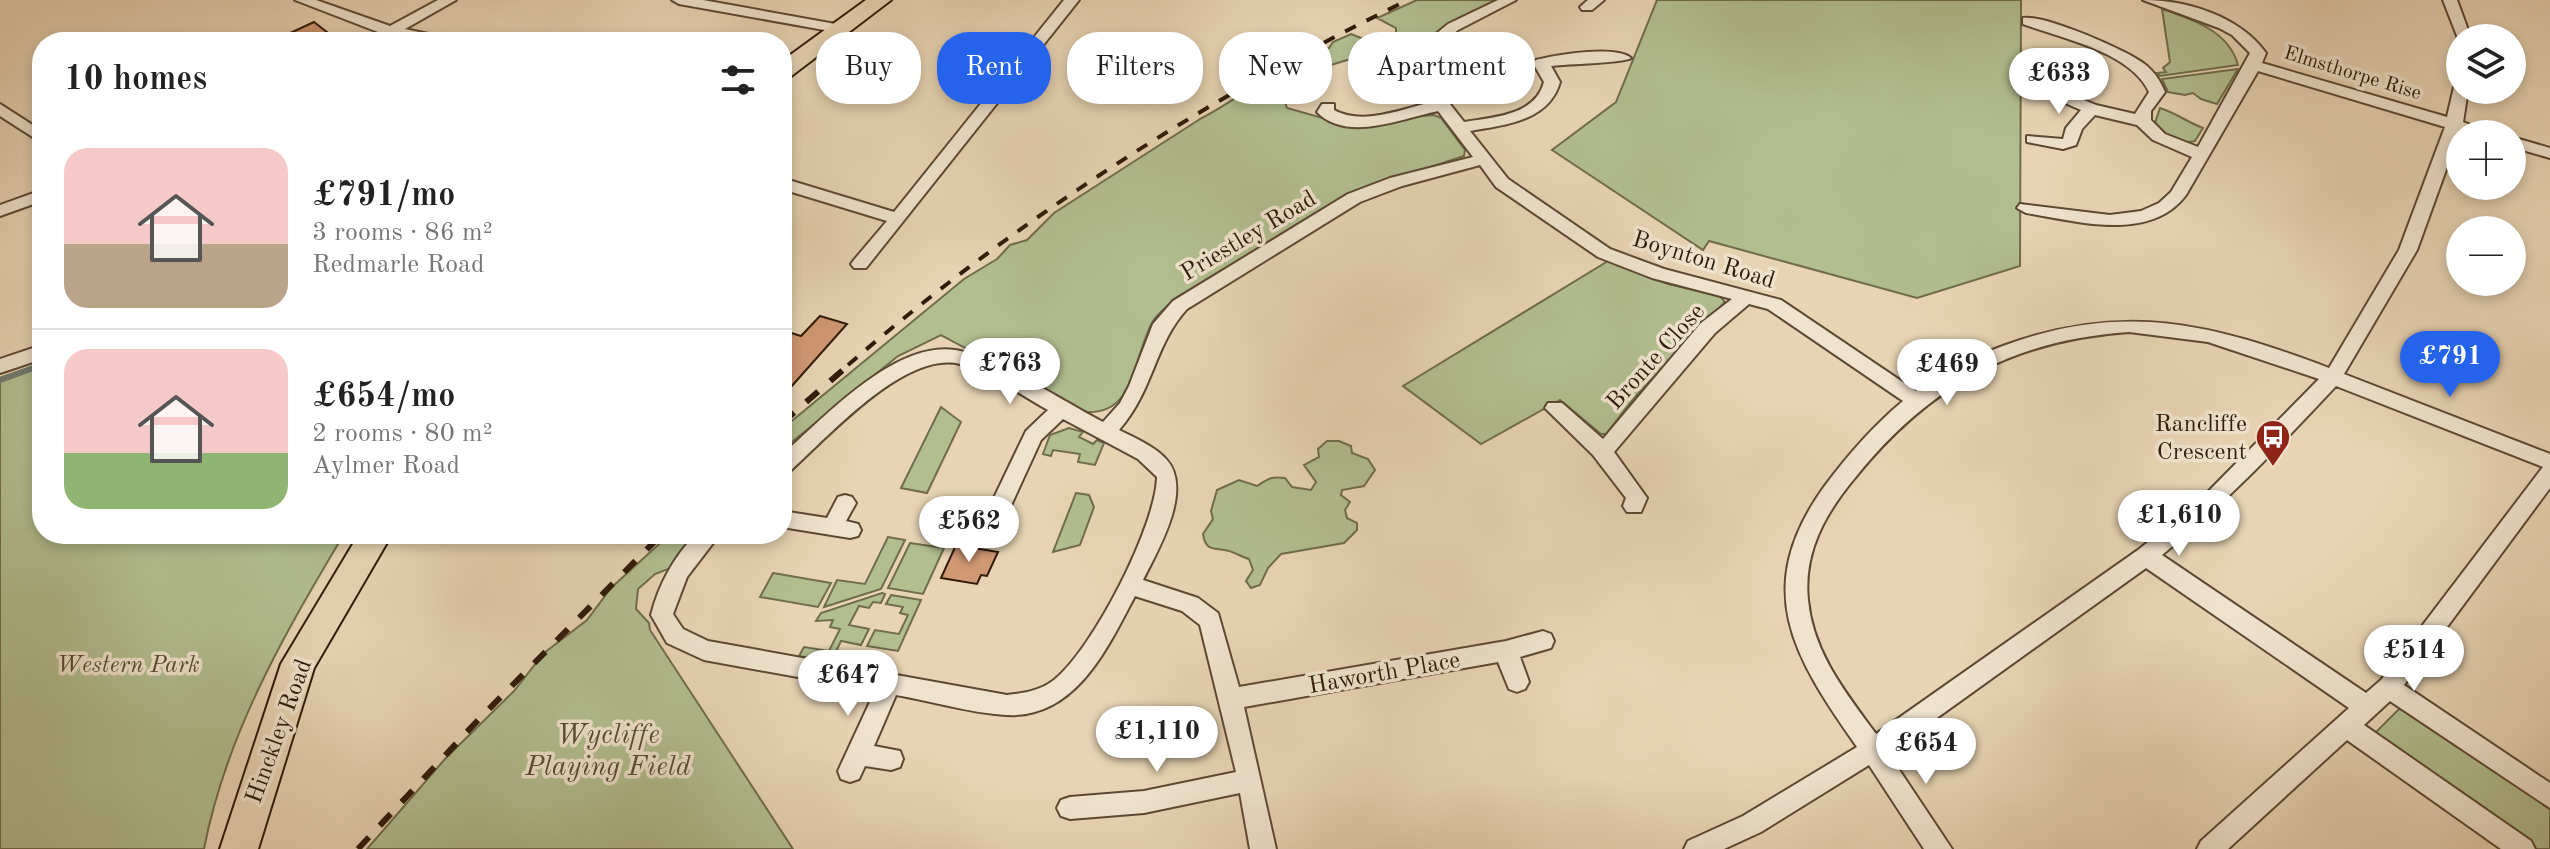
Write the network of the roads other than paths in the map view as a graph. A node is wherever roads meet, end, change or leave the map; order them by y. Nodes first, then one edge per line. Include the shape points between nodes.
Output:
1 (302, 0) edge
2 (449, 0) edge
3 (679, 0) edge
4 (880, 0) edge
5 (1072, 0) edge
6 (1509, 0) edge
7 (2150, 0) edge
8 (2450, 0) edge
9 (2028, 21) dead end
10 (2459, 24) edge
11 (841, 29) junction
12 (391, 31) junction
13 (396, 32) edge
14 (1447, 32) edge
15 (1614, 55) dead end
16 (792, 65) edge
17 (2254, 65) junction
18 (2026, 81) dead end
19 (1443, 105) joint
20 (0, 109) edge
21 (2091, 109) junction
22 (1321, 111) dead end
23 (2143, 121) junction
24 (2446, 123) edge
25 (1460, 128) junction
26 (32, 131) edge
27 (2033, 139) dead end
28 (2526, 146) edge
29 (2446, 147) edge
30 (2550, 153) edge
31 (2200, 154) junction
32 (1484, 159) junction
33 (792, 186) edge
34 (32, 199) edge
35 (2026, 208) dead end
36 (0, 211) edge
37 (898, 219) junction
38 (860, 264) dead end
39 (1746, 296) junction
40 (32, 355) edge
41 (0, 366) edge
42 (2333, 377) junction
43 (1917, 401) junction
44 (1062, 408) junction
45 (1555, 408) dead end
46 (1105, 432) junction
47 (1603, 449) junction
48 (792, 458) edge
49 (2550, 462) edge
50 (2550, 473) edge
51 (845, 503) dead end
52 (1001, 506) dead end
53 (1634, 506) dead end
54 (792, 520) edge
55 (370, 544) edge
56 (699, 544) edge
57 (2146, 556) junction
58 (1129, 585) junction
59 (1543, 641) dead end
60 (1506, 651) junction
61 (1517, 682) dead end
62 (889, 685) junction
63 (2389, 687) junction
64 (1229, 699) junction
65 (2367, 707) junction
66 (2347, 727) junction
67 (1873, 750) junction
68 (891, 759) dead end
69 (1250, 780) junction
70 (2550, 797) edge
71 (1070, 808) dead end
72 (239, 849) edge
73 (1263, 849) edge
74 (1697, 849) edge
75 (1939, 849) edge
76 (2210, 849) edge
77 (2522, 849) edge

1 - 12 street
2 - 12 street
3 - 11 street
4 - 11 main road
5 - 37 street
6 - 14 street
7 - 17 street via 2243,34 2258,53
8 - 10 street
9 - 23 street via 2051,25 2148,73 2157,92 2143,111
11 - 16 main road
12 - 13 street
15 - 25 street via 1538,59 1552,82 1544,101 1513,117
17 - 24 street, Elmsthorpe Rise
17 - 31 street
18 - 21 street
19 - 22 street via 1378,120 1341,119
19 - 25 street, Boynton Road
20 - 26 street
21 - 23 street
21 - 27 street via 2074,128 2070,142
23 - 31 street via 2159,137
25 - 32 street, Boynton Road
28 - 30 street
29 - 42 street via 2408,250
31 - 35 street via 2178,195 2156,212 2110,220 2050,219
32 - 39 street, Boynton Road via 1502,183 1604,253 1658,274
32 - 46 street, Priestley Road via 1354,198 1180,305 1162,324 1127,408
33 - 37 street
34 - 36 street
37 - 38 street
39 - 43 street, Boynton Road via 1774,304
39 - 47 street, Bronte Close via 1708,328
40 - 41 street
42 - 43 street via 2187,331 2114,327 2034,342 1946,380
42 - 49 street
42 - 57 street via 2256,459
43 - 67 street via 1831,493 1801,550 1796,577 1806,641 1835,699
44 - 46 street
44 - 48 street via 972,361 931,356 889,376
44 - 52 street via 1033,436
45 - 47 street
46 - 58 street via 1152,458 1167,478 1165,508
47 - 53 street via 1637,498
50 - 63 street
51 - 54 street via 842,528
55 - 72 main road, Hinckley Road via 298,664
56 - 62 street via 667,589 662,615 675,636 704,650
57 - 65 street
57 - 67 street
58 - 62 street via 1082,668 1048,696 1007,705
58 - 64 street via 1190,604 1210,620
59 - 60 street, Haworth Place
60 - 61 street
60 - 64 street, Haworth Place
62 - 68 street via 854,763
63 - 65 street
63 - 70 street
64 - 69 street
65 - 66 street
66 - 76 street
66 - 77 street
67 - 74 street via 1752,824
67 - 75 street
69 - 71 street via 1144,802
69 - 73 street

